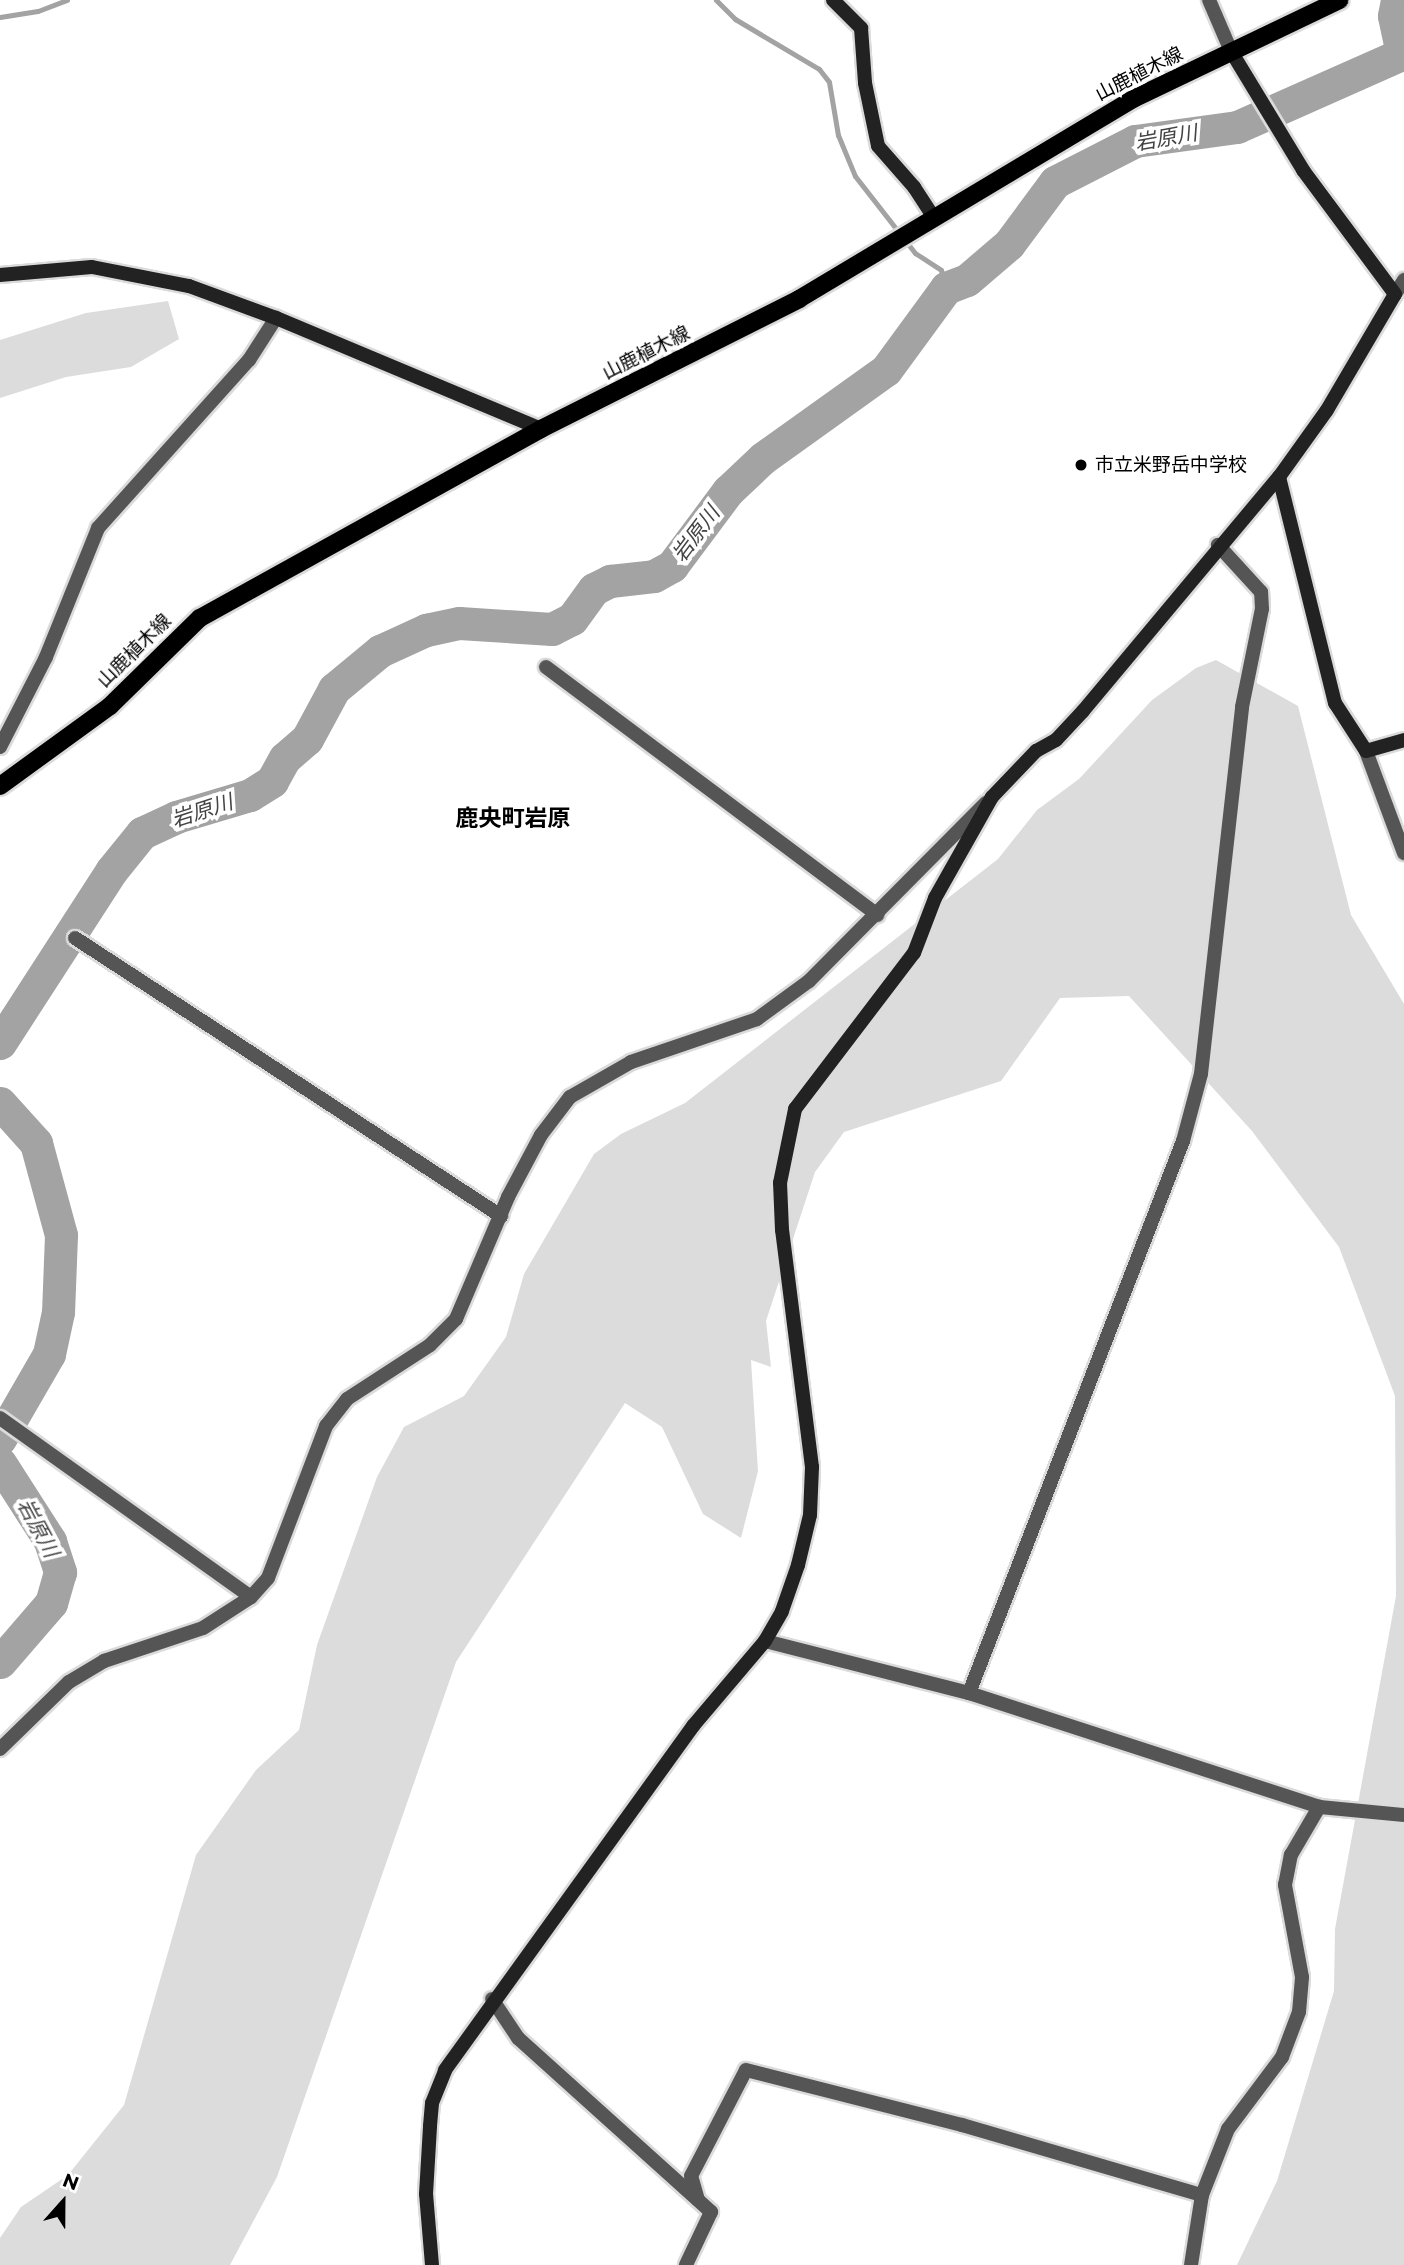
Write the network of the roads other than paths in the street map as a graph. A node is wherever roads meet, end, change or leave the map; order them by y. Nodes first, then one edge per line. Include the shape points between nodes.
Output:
1 (833, 0) edge
2 (1209, 0) edge
3 (1334, 3) edge
4 (1231, 51) junction
5 (926, 223) junction
6 (0, 275) edge
7 (1404, 280) edge
8 (1395, 294) junction
9 (276, 318) junction
10 (541, 429) junction
11 (1279, 477) junction
12 (1218, 545) junction
13 (546, 667) dead end
14 (1404, 740) edge
15 (0, 747) edge
16 (1366, 751) junction
17 (0, 786) edge
18 (992, 797) junction
19 (1404, 853) edge
20 (878, 915) junction
21 (75, 938) dead end
22 (501, 1216) junction
23 (0, 1418) edge
24 (251, 1597) junction
25 (765, 1641) junction
26 (969, 1693) junction
27 (0, 1749) edge
28 (1318, 1807) junction
29 (1404, 1815) edge
30 (492, 1999) junction
31 (1202, 2195) junction
32 (698, 2200) junction
33 (432, 2265) edge
34 (686, 2265) edge
35 (1191, 2265) edge

1 - 5 street via 860,29 878,146 914,187
2 - 4 street
3 - 4 main road, 山鹿植木線
4 - 5 main road, 山鹿植木線 via 1133,99
4 - 8 street via 1303,170
5 - 10 main road, 山鹿植木線 via 799,299
6 - 9 street via 92,267 134,272
7 - 8 street
8 - 11 street via 1327,410
9 - 10 street
9 - 15 street via 249,360 98,528 46,657
10 - 17 main road, 山鹿植木線 via 200,618 110,706
11 - 12 street
11 - 16 street via 1335,703
12 - 18 street via 1114,677 1056,740 1036,751
12 - 26 street via 1261,592 1262,609 1242,707 1201,1073 1183,1141
13 - 20 street
14 - 16 street
16 - 19 street
18 - 20 street
18 - 25 street via 935,898 914,953 795,1109 780,1183 812,1467 810,1515 782,1611
20 - 22 street via 810,981 757,1019 631,1062 570,1097 541,1135
21 - 22 street
22 - 24 street via 456,1319 430,1345 347,1399 326,1426 268,1578
23 - 24 street
24 - 27 street via 203,1628 104,1661 69,1682
25 - 26 street
25 - 30 street via 693,1726
26 - 28 street
28 - 29 street
28 - 31 street via 1291,1855 1285,1885 1302,1977 1300,2012 1282,2057 1228,2129
30 - 32 street via 518,2038
30 - 33 street via 445,2070 432,2103 426,2194
31 - 32 street via 962,2125 746,2070 691,2176
31 - 35 street
32 - 34 street via 711,2212

